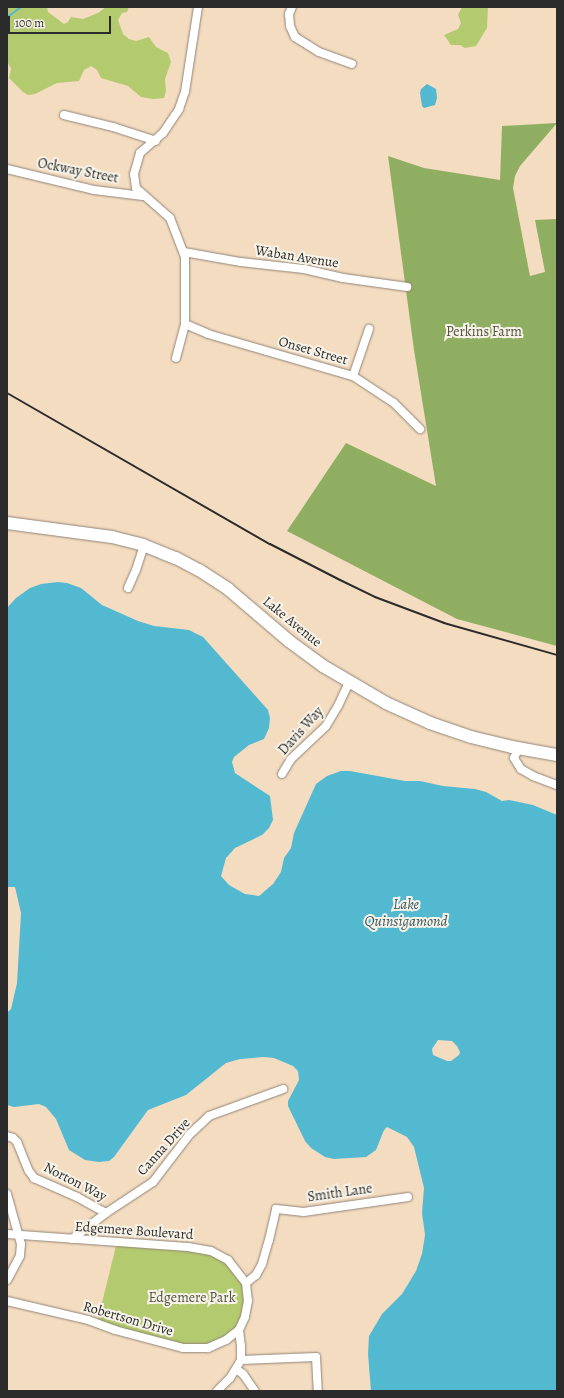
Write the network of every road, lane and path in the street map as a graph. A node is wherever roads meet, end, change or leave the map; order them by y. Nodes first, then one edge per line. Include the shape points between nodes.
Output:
1 (198, 7) edge
2 (292, 7) edge
3 (352, 64) dead end
4 (64, 115) dead end
5 (156, 141) junction
6 (7, 169) edge
7 (144, 196) junction
8 (184, 252) junction
9 (406, 287) dead end
10 (185, 324) junction
11 (369, 328) dead end
12 (176, 358) dead end
13 (353, 376) junction
14 (420, 429) dead end
15 (7, 523) edge
16 (144, 546) junction
17 (128, 588) dead end
18 (349, 682) junction
19 (519, 748) junction
20 (557, 755) edge
21 (282, 774) dead end
22 (557, 785) edge
23 (283, 1089) dead end
24 (7, 1136) edge
25 (7, 1194) edge
26 (408, 1197) dead end
27 (106, 1213) junction
28 (7, 1234) edge
29 (18, 1235) junction
30 (72, 1239) junction
31 (7, 1280) edge
32 (246, 1283) junction
33 (7, 1301) edge
34 (239, 1330) junction
35 (241, 1360) junction
36 (236, 1369) junction
37 (217, 1391) edge
38 (255, 1391) edge
39 (318, 1391) edge

1 - 5 street via 185,92 175,117
2 - 3 street via 289,14 290,26 295,37 319,52
4 - 5 street
5 - 7 street via 140,153 135,166 134,184
6 - 7 street, Ockway Street via 94,190
7 - 8 street via 170,218
8 - 9 street, Waban Avenue
8 - 10 street
10 - 12 street
10 - 13 street, Onset Street via 213,335
11 - 13 street
13 - 14 street, Onset Street via 394,403
15 - 16 main road, Lake Avenue via 90,533
16 - 17 street
16 - 18 main road, Lake Avenue via 183,561 218,582 300,649
18 - 19 main road, Lake Avenue via 397,708 436,725 475,738
18 - 21 street, Davis Way via 326,726 291,759
19 - 20 main road, Lake Avenue
19 - 22 street via 514,758 521,769
23 - 27 street, Canna Drive via 210,1116 190,1134 153,1182
24 - 27 street, Norton Way via 17,1142 34,1178 80,1198
25 - 29 street
26 - 32 street, Smith Lane via 304,1212 276,1209 262,1264 256,1275
27 - 30 street, Canna Drive
28 - 29 street, Edgemere Boulevard
29 - 30 street, Edgemere Boulevard
29 - 31 street via 21,1244 20,1256
30 - 32 street, Edgemere Boulevard via 188,1247 211,1251 232,1264
32 - 34 street via 248,1305
33 - 34 street, Robertson Drive via 88,1320 183,1348 208,1348 226,1340
34 - 35 street
35 - 36 street
35 - 39 street via 316,1356
36 - 37 street
36 - 38 street via 243,1374

